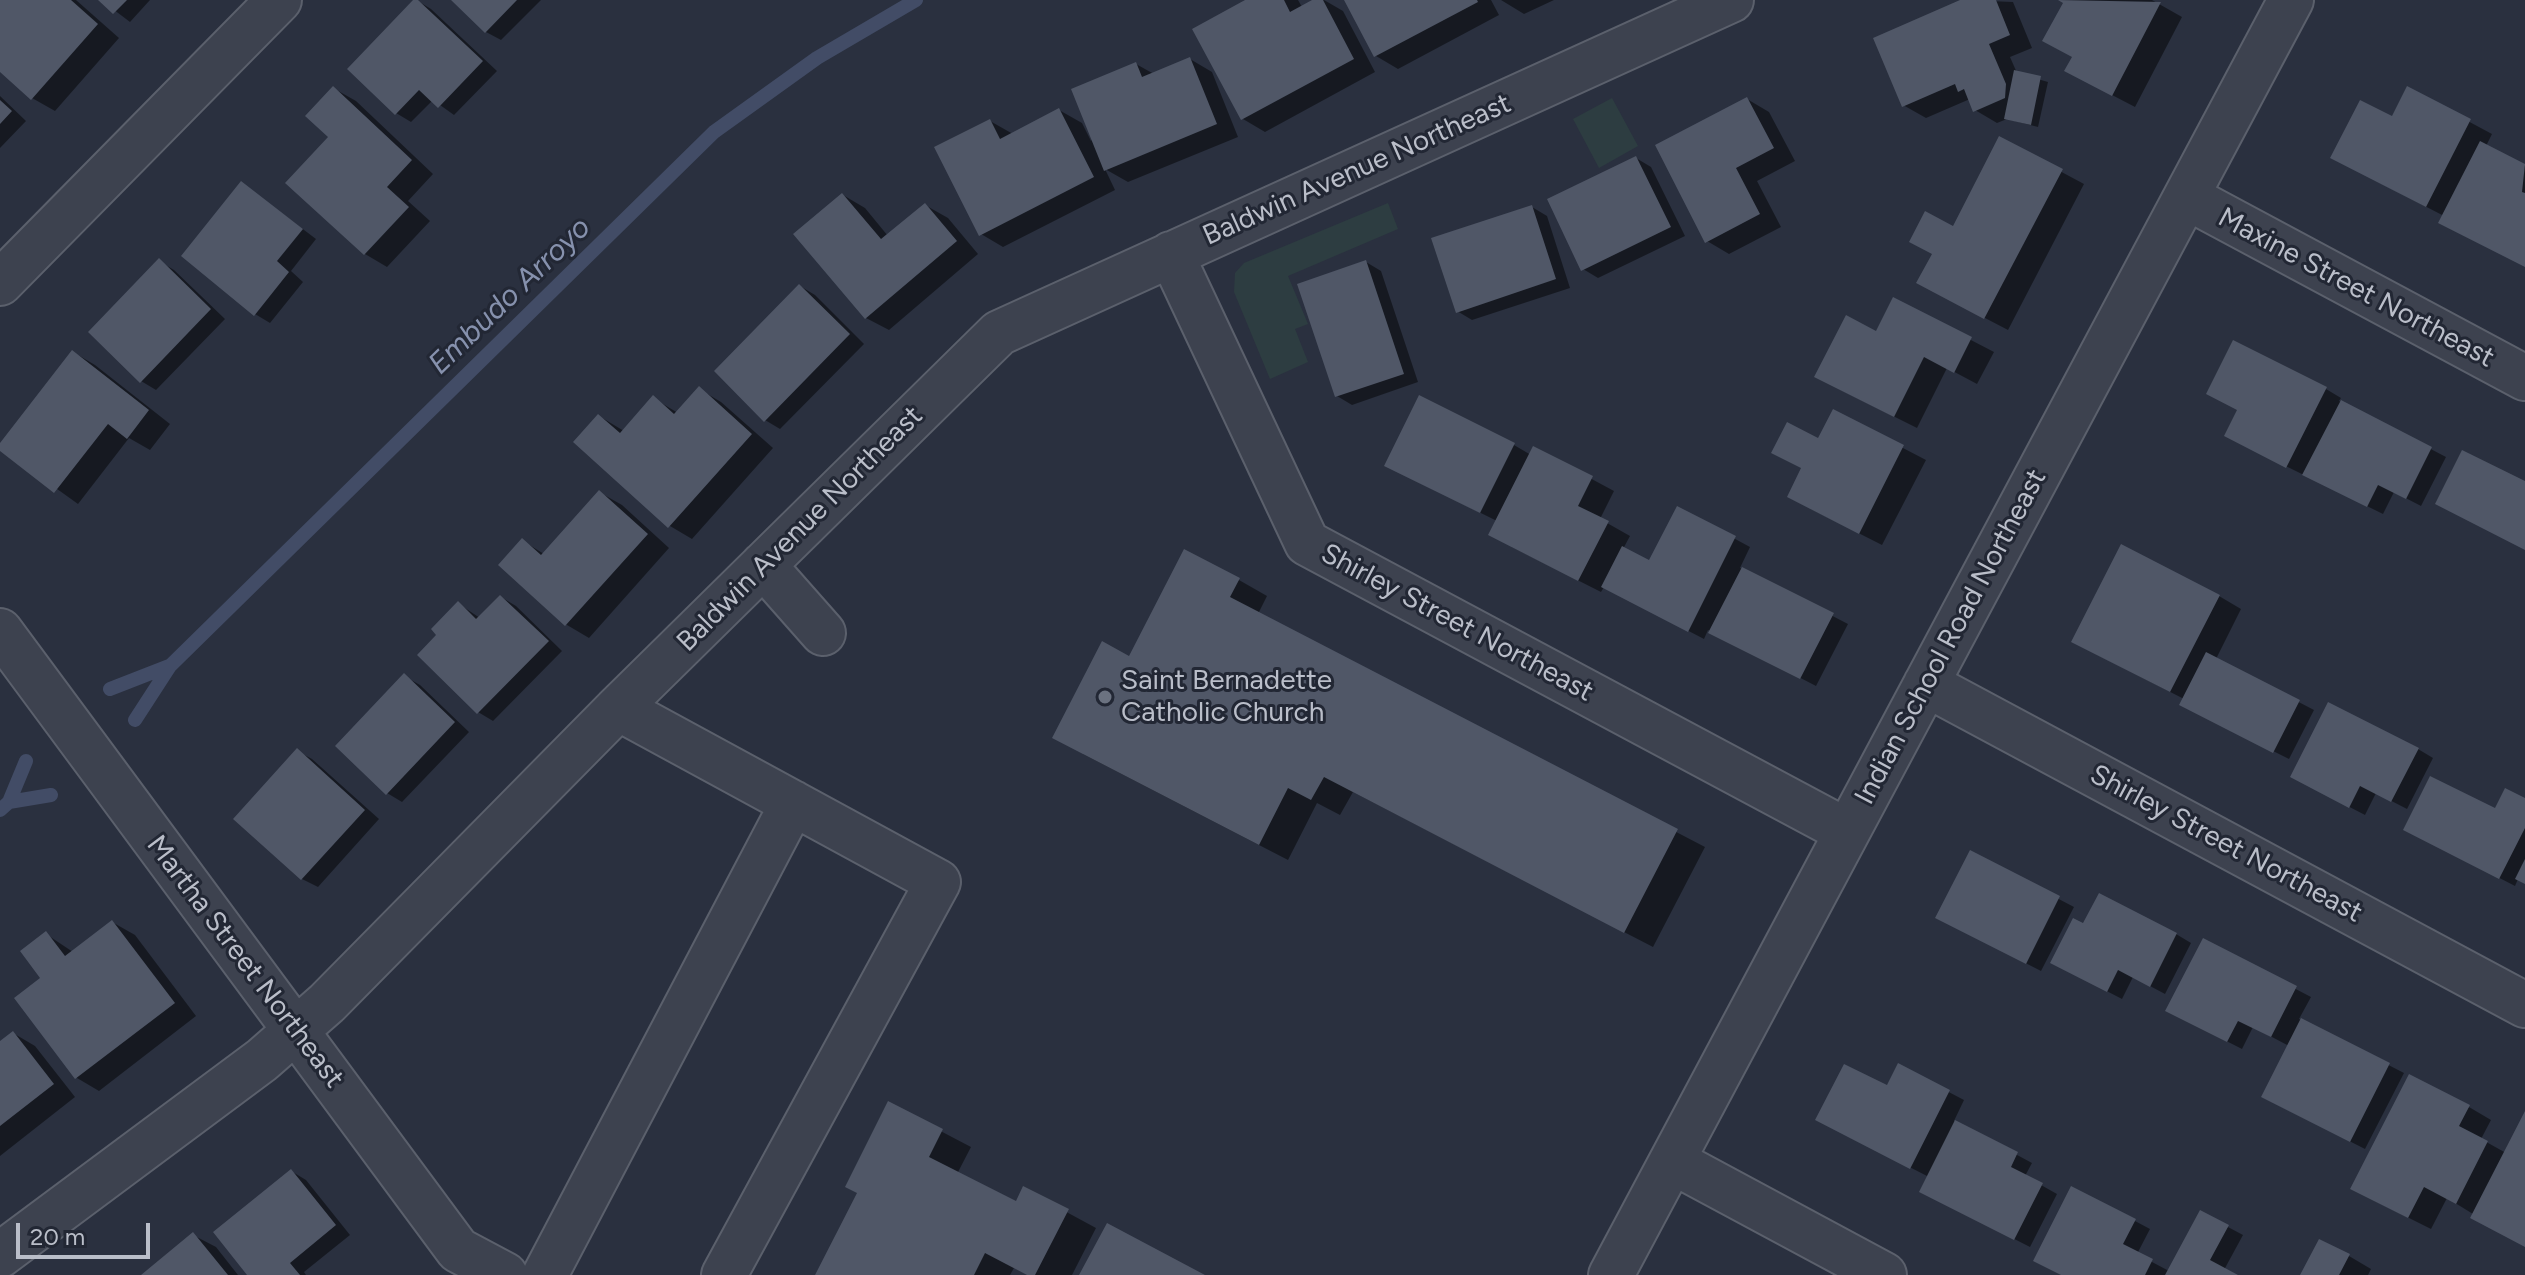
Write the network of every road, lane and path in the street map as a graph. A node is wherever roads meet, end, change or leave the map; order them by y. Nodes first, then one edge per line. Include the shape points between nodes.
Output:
1 (279, 0) edge
2 (1731, 0) edge
3 (2291, 0) edge
4 (2187, 197) junction
5 (1171, 254) junction
6 (0, 283) edge
7 (2525, 378) edge
8 (763, 565) junction
9 (0, 631) edge
10 (823, 633) dead end
11 (1926, 684) junction
12 (618, 708) junction
13 (793, 803) junction
14 (1846, 831) junction
15 (2525, 1005) edge
16 (296, 1031) junction
17 (1672, 1161) junction
18 (0, 1255) edge
19 (505, 1275) edge
20 (545, 1275) edge
21 (724, 1275) edge
22 (1611, 1275) edge
23 (1884, 1275) edge

1 - 6 street
2 - 5 street, Baldwin Avenue Northeast
3 - 4 street, Indian School Road Northeast
4 - 7 street, Maxine Street Northeast
4 - 11 street, Indian School Road Northeast
5 - 8 street, Baldwin Avenue Northeast via 999,333
5 - 14 street, Shirley Street Northeast via 1307,543
8 - 10 street
8 - 12 street, Baldwin Avenue Northeast
9 - 16 street, Martha Street Northeast
11 - 14 street, Indian School Road Northeast
11 - 15 street, Shirley Street Northeast
12 - 13 street
12 - 16 street, Baldwin Avenue Northeast
13 - 20 street
13 - 21 street via 938,882
14 - 17 street, Indian School Road Northeast
16 - 18 street, Baldwin Avenue Northeast
16 - 19 street, Martha Street Northeast via 458,1250
17 - 22 street, Indian School Road Northeast
17 - 23 street

